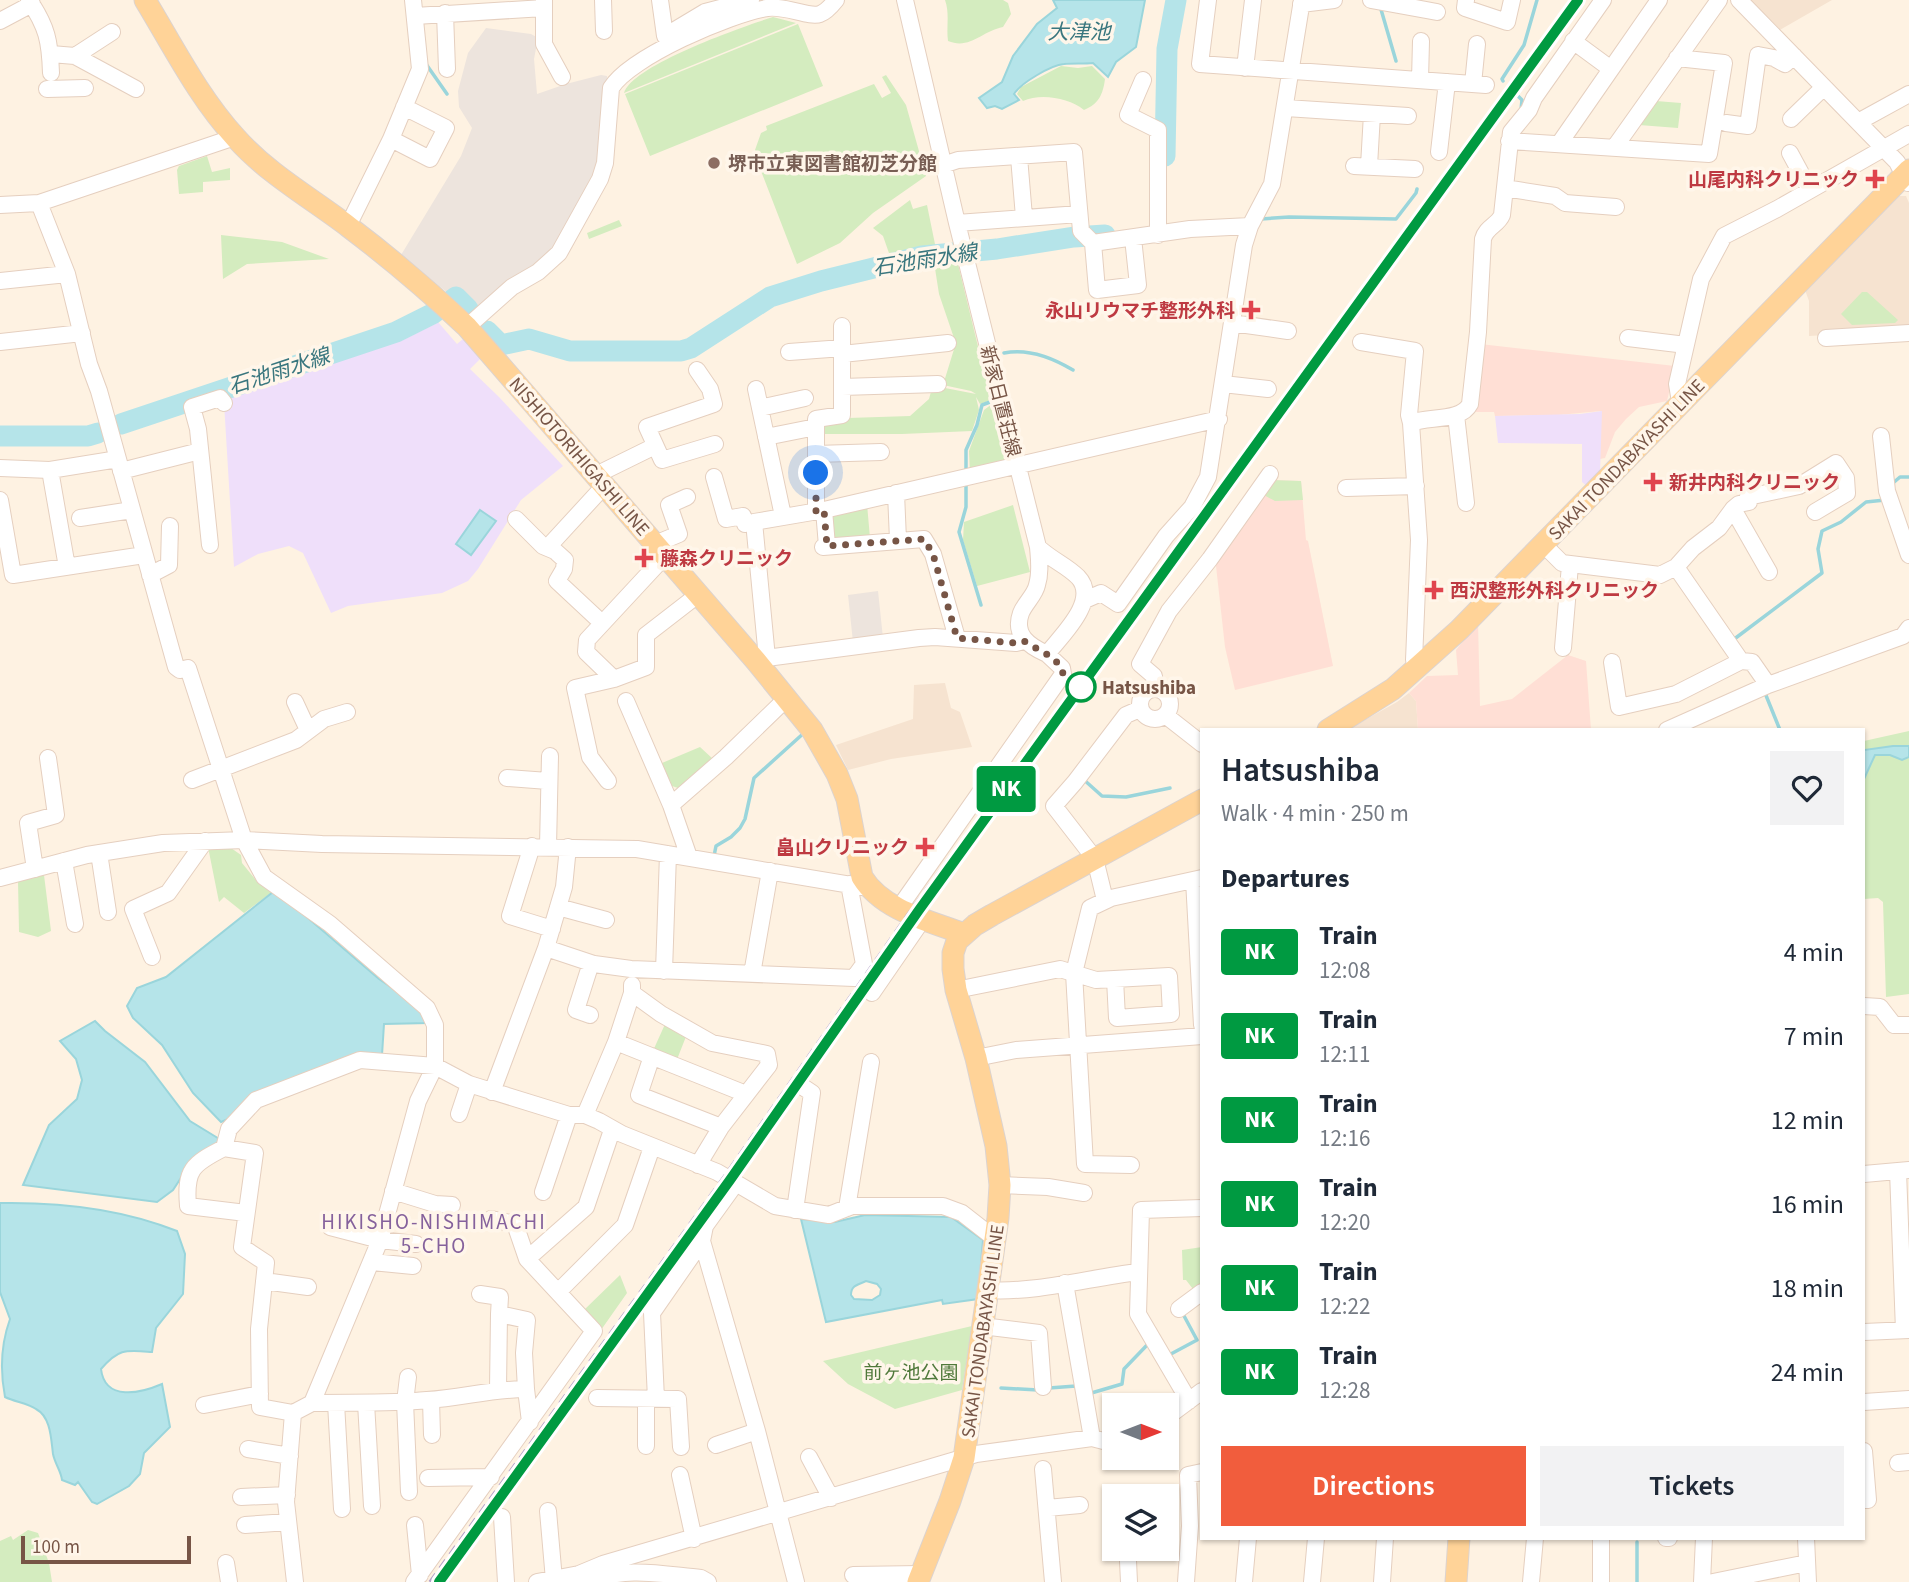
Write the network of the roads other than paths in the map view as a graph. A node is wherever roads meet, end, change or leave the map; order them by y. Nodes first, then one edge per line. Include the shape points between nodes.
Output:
1 (145, 0) edge
2 (603, 0) edge
3 (660, 0) edge
4 (751, 0) edge
5 (836, 0) edge
6 (905, 0) edge
7 (1208, 0) edge
8 (1253, 0) edge
9 (1334, 0) edge
10 (1466, 0) edge
11 (1512, 0) edge
12 (1603, 0) edge
13 (1659, 0) edge
14 (1719, 0) edge
15 (1740, 0) edge
16 (30, 2) edge
17 (1302, 2) edge
18 (1376, 2) edge
19 (544, 4) edge
20 (1404, 4) edge
21 (716, 5) edge
22 (414, 8) edge
23 (1437, 12) dead end
24 (445, 13) junction
25 (0, 20) edge
26 (604, 31) dead end
27 (112, 32) dead end
28 (1421, 41) dead end
29 (1573, 41) junction
30 (1477, 44) dead end
31 (51, 54) junction
32 (75, 56) junction
33 (1794, 56) junction
34 (1677, 58) junction
35 (1245, 68) junction
36 (447, 69) dead end
37 (1611, 69) junction
38 (1292, 72) junction
39 (51, 73) dead end
40 (562, 77) dead end
41 (1143, 80) dead end
42 (1420, 80) junction
43 (1447, 82) junction
44 (85, 88) dead end
45 (1824, 88) junction
46 (47, 89) dead end
47 (136, 89) dead end
48 (1909, 94) edge
49 (404, 107) junction
50 (1286, 108) junction
51 (1372, 114) junction
52 (1408, 116) dead end
53 (1791, 119) dead end
54 (1858, 122) junction
55 (1726, 123) dead end
56 (1909, 134) edge
57 (235, 137) junction
58 (391, 139) junction
59 (1509, 141) junction
60 (1559, 144) junction
61 (1615, 148) junction
62 (1883, 148) junction
63 (1438, 152) dead end
64 (1790, 153) dead end
65 (1019, 157) junction
66 (943, 165) junction
67 (1415, 169) dead end
68 (1907, 176) edge
69 (1505, 188) junction
70 (1811, 190) junction
71 (39, 203) junction
72 (0, 205) edge
73 (1616, 207) dead end
74 (1079, 214) junction
75 (1024, 217) junction
76 (957, 223) junction
77 (348, 226) junction
78 (1250, 226) junction
79 (1157, 228) junction
80 (1087, 237) junction
81 (1133, 238) junction
82 (67, 274) junction
83 (0, 281) edge
84 (1232, 323) junction
85 (842, 326) dead end
86 (467, 327) junction
87 (1288, 331) dead end
88 (82, 333) junction
89 (1909, 333) edge
90 (1628, 338) dead end
91 (1826, 338) dead end
92 (0, 342) edge
93 (1361, 342) dead end
94 (948, 343) dead end
95 (1686, 345) junction
96 (842, 351) junction
97 (789, 352) dead end
98 (696, 370) dead end
99 (938, 384) dead end
100 (1223, 384) junction
101 (842, 387) junction
102 (756, 389) dead end
103 (1268, 390) dead end
104 (806, 398) dead end
105 (1683, 401) junction
106 (225, 403) dead end
107 (760, 408) junction
108 (1456, 415) junction
109 (1219, 419) junction
110 (1410, 423) junction
111 (816, 427) junction
112 (1881, 436) dead end
113 (766, 437) junction
114 (715, 444) dead end
115 (655, 446) junction
116 (200, 451) junction
117 (881, 452) dead end
118 (816, 454) junction
119 (120, 465) junction
120 (1018, 466) junction
121 (0, 468) edge
122 (50, 470) junction
123 (1270, 474) dead end
124 (600, 480) junction
125 (714, 485) dead end
126 (1416, 486) junction
127 (1346, 488) dead end
128 (895, 493) junction
129 (687, 497) dead end
130 (0, 500) edge
131 (1466, 503) dead end
132 (1733, 509) junction
133 (132, 510) junction
134 (820, 510) junction
135 (1815, 512) dead end
136 (783, 516) junction
137 (80, 518) dead end
138 (516, 519) dead end
139 (754, 522) junction
140 (170, 526) dead end
141 (898, 540) junction
142 (1543, 544) junction
143 (210, 545) dead end
144 (548, 547) junction
145 (1038, 547) junction
146 (660, 550) junction
147 (144, 555) junction
148 (1909, 555) edge
149 (1570, 565) junction
150 (67, 567) junction
151 (1676, 567) junction
152 (1769, 572) dead end
153 (150, 575) junction
154 (699, 594) junction
155 (1084, 600) junction
156 (602, 624) junction
157 (1909, 628) edge
158 (957, 638) junction
159 (1024, 641) junction
160 (1563, 648) dead end
161 (1047, 654) junction
162 (1741, 661) junction
163 (1612, 662) dead end
164 (765, 664) junction
165 (1420, 667) junction
166 (614, 679) junction
167 (1768, 685) junction
168 (1155, 689) junction
169 (786, 698) junction
170 (626, 701) dead end
171 (295, 702) dead end
172 (1140, 709) junction
173 (347, 712) dead end
174 (1165, 715) junction
175 (1331, 728) edge
176 (1671, 728) edge
177 (307, 730) junction
178 (1200, 742) edge
179 (550, 756) dead end
180 (48, 758) dead end
181 (220, 769) junction
182 (506, 778) dead end
183 (192, 780) dead end
184 (548, 781) junction
185 (608, 781) dead end
186 (1200, 801) edge
187 (671, 805) junction
188 (244, 840) junction
189 (205, 841) junction
190 (540, 847) junction
191 (568, 847) junction
192 (99, 853) junction
193 (668, 854) junction
194 (689, 857) junction
195 (1095, 859) junction
196 (64, 861) junction
197 (35, 869) junction
198 (770, 871) junction
199 (0, 878) edge
200 (1198, 879) edge
201 (859, 886) junction
202 (1105, 900) junction
203 (558, 907) junction
204 (900, 908) junction
205 (108, 912) dead end
206 (923, 919) junction
207 (606, 920) dead end
208 (75, 924) dead end
209 (552, 929) junction
210 (964, 934) junction
211 (546, 948) junction
212 (1200, 952) edge
213 (152, 957) dead end
214 (592, 963) junction
215 (631, 969) junction
216 (664, 971) junction
217 (1074, 973) junction
218 (752, 974) junction
219 (1115, 979) dead end
220 (956, 990) junction
221 (632, 993) junction
222 (872, 993) dead end
223 (1865, 1006) edge
224 (590, 1015) dead end
225 (1909, 1025) edge
226 (1200, 1036) edge
227 (616, 1042) junction
228 (1078, 1046) junction
229 (652, 1056) junction
230 (976, 1058) junction
231 (870, 1062) dead end
232 (435, 1066) junction
233 (469, 1084) junction
234 (803, 1087) dead end
235 (492, 1092) junction
236 (747, 1094) junction
237 (459, 1114) dead end
238 (577, 1115) junction
239 (721, 1127) junction
240 (612, 1130) junction
241 (652, 1147) junction
242 (224, 1148) junction
243 (698, 1165) junction
244 (1131, 1165) dead end
245 (1903, 1171) edge
246 (1865, 1174) edge
247 (736, 1183) junction
248 (1000, 1185) junction
249 (393, 1191) junction
250 (543, 1192) dead end
251 (1084, 1193) dead end
252 (452, 1205) dead end
253 (847, 1208) junction
254 (1200, 1208) edge
255 (798, 1210) junction
256 (246, 1213) junction
257 (491, 1219) dead end
258 (330, 1227) dead end
259 (994, 1238) junction
260 (380, 1240) junction
261 (1905, 1240) edge
262 (702, 1241) junction
263 (416, 1244) dead end
264 (527, 1259) junction
265 (372, 1262) junction
266 (413, 1266) dead end
267 (1138, 1272) junction
268 (264, 1281) junction
269 (1065, 1283) junction
270 (309, 1287) dead end
271 (987, 1290) junction
272 (558, 1292) junction
273 (1200, 1293) edge
274 (480, 1294) dead end
275 (1178, 1309) dead end
276 (499, 1314) junction
277 (982, 1326) junction
278 (1906, 1330) edge
279 (1865, 1332) edge
280 (408, 1377) dead end
281 (1043, 1387) dead end
282 (498, 1389) junction
283 (526, 1389) junction
284 (260, 1394) junction
285 (1196, 1396) edge
286 (597, 1398) dead end
287 (651, 1399) junction
288 (1909, 1399) edge
289 (431, 1400) junction
290 (335, 1402) junction
291 (366, 1402) junction
292 (405, 1402) junction
293 (1865, 1402) edge
294 (312, 1403) junction
295 (204, 1405) dead end
296 (1180, 1408) edge
297 (293, 1413) junction
298 (530, 1422) junction
299 (757, 1431) junction
300 (432, 1435) dead end
301 (1091, 1438) junction
302 (1102, 1441) edge
303 (716, 1445) dead end
304 (646, 1446) dead end
305 (681, 1447) dead end
306 (248, 1449) dead end
307 (290, 1456) junction
308 (809, 1457) dead end
309 (964, 1458) junction
310 (1865, 1463) edge
311 (1043, 1469) dead end
312 (1200, 1472) edge
313 (680, 1475) dead end
314 (491, 1477) junction
315 (428, 1478) dead end
316 (409, 1492) dead end
317 (287, 1495) junction
318 (241, 1497) dead end
319 (831, 1498) junction
320 (1865, 1500) edge
321 (1080, 1505) dead end
322 (372, 1506) dead end
323 (1047, 1508) junction
324 (342, 1509) dead end
325 (548, 1511) dead end
326 (776, 1513) junction
327 (502, 1517) dead end
328 (288, 1522) junction
329 (245, 1525) dead end
330 (415, 1525) dead end
331 (694, 1539) junction
332 (1248, 1540) edge
333 (1316, 1540) edge
334 (1385, 1540) edge
335 (1459, 1540) edge
336 (1535, 1540) edge
337 (1601, 1540) edge
338 (1704, 1540) edge
339 (1806, 1540) edge
340 (1128, 1561) edge
341 (226, 1563) dead end
342 (1807, 1563) junction
343 (853, 1575) dead end
344 (919, 1578) edge
345 (417, 1579) edge
346 (581, 1579) edge
347 (554, 1580) junction
348 (229, 1582) edge
349 (295, 1582) edge
350 (506, 1582) edge
351 (537, 1582) edge
352 (708, 1582) edge
353 (796, 1582) edge
354 (1053, 1582) edge
355 (1129, 1582) edge
356 (1185, 1582) edge
357 (1244, 1582) edge
358 (1312, 1582) edge
359 (1381, 1582) edge
360 (1456, 1582) edge
361 (1531, 1582) edge
362 (1601, 1582) edge
363 (1702, 1582) edge
364 (1713, 1582) edge
365 (1808, 1582) edge

1 - 57 main road, NISHIOTORIHIGASHI LINE via 207,101
2 - 26 street
3 - 21 street via 665,36
4 - 21 street
5 - 86 street via 822,13 766,8 697,31 617,79 611,88 602,171 559,253
6 - 66 street, 新家日置荘線
7 - 35 street via 1200,64
8 - 35 street
9 - 17 street
10 - 11 street via 1465,8 1507,22
12 - 29 street
13 - 37 street
14 - 34 street
15 - 33 street
16 - 25 street
16 - 31 street via 46,26
17 - 38 street
18 - 20 street
19 - 24 street
19 - 40 street via 544,44
20 - 23 street
22 - 24 street
22 - 49 street via 420,69
24 - 36 street
27 - 32 street
28 - 42 street
29 - 37 street
29 - 59 street
30 - 43 street via 1479,84
31 - 32 street
31 - 39 street
32 - 47 street
33 - 45 street
33 - 55 street via 1784,64 1758,55 1748,126
34 - 61 street
34 - 61 street via 1724,63 1709,154
35 - 38 street
37 - 60 street
38 - 42 street
38 - 50 street
41 - 79 street via 1128,115 1158,130
42 - 43 street
43 - 63 street
44 - 46 street
45 - 53 street
45 - 54 street
48 - 54 street
49 - 58 street
49 - 58 street via 446,128 430,159
50 - 51 street
50 - 78 street via 1272,184
51 - 52 street
51 - 67 street via 1362,166
54 - 62 street
56 - 62 street
57 - 71 street
57 - 77 main road, NISHIOTORIHIGASHI LINE via 261,163
58 - 77 street
59 - 60 street
59 - 69 street
60 - 61 street
62 - 68 street
62 - 70 street
64 - 70 street
65 - 66 street
65 - 74 street via 1074,152
65 - 75 street
66 - 76 street, 新家日置荘線
68 - 105 main road, SAKAI TONDABAYASHI LINE
69 - 73 street via 1555,196 1565,203
69 - 108 street via 1500,221 1483,239 1470,404
70 - 95 street via 1724,236 1701,279
71 - 72 street
71 - 82 street
74 - 75 street
74 - 80 street
75 - 76 street
76 - 120 street, 新家日置荘線
77 - 86 main road, NISHIOTORIHIGASHI LINE
78 - 79 street
78 - 84 street
79 - 81 street
80 - 81 street
80 - 81 street via 1097,290 1138,285
82 - 83 street
82 - 88 street
84 - 87 street
84 - 100 street
85 - 96 street
86 - 124 main road, NISHIOTORIHIGASHI LINE
88 - 92 street
88 - 119 street
89 - 91 street
90 - 95 street
93 - 110 street via 1415,351
94 - 96 street
95 - 105 street via 1677,384
96 - 97 street
96 - 101 street
98 - 115 street via 714,404 644,421
99 - 101 street
100 - 103 street
100 - 109 street
101 - 111 street via 842,415 816,419
102 - 107 street
104 - 107 street
105 - 142 main road, SAKAI TONDABAYASHI LINE
106 - 116 street via 220,398 192,407
107 - 113 street
108 - 110 street
108 - 131 street
109 - 120 street
109 - 155 street via 1208,477 1192,507 1118,604 1101,593
110 - 126 street
111 - 113 street
111 - 118 street
112 - 148 street via 1887,491
113 - 136 street
114 - 115 street via 662,460
115 - 124 street
116 - 119 street
116 - 143 street
117 - 118 street
118 - 134 street
119 - 122 street
119 - 133 street
120 - 128 street
120 - 145 street, 新家日置荘線
121 - 122 street
122 - 150 street
123 - 168 street via 1169,611 1140,664 1154,676
124 - 144 street
124 - 146 main road, NISHIOTORIHIGASHI LINE
125 - 139 street via 726,519 743,516 745,524
126 - 127 street
126 - 165 street via 1419,540 1414,660
128 - 134 street
128 - 141 street
129 - 146 street via 668,505 679,534
130 - 150 street via 13,575
132 - 135 street via 1756,493 1799,486 1836,463 1846,478 1847,493
132 - 151 street
132 - 152 street
133 - 137 street
133 - 147 street
134 - 136 street
134 - 141 street via 825,546
136 - 139 street
138 - 144 street
139 - 164 street
140 - 153 street via 169,565
141 - 158 street via 924,539 933,554
142 - 149 street
142 - 165 main road, SAKAI TONDABAYASHI LINE
144 - 156 street via 565,560 557,581
145 - 155 street via 1077,577
145 - 159 street, 新家日置荘線 via 1037,588 1019,624
146 - 154 main road, NISHIOTORIHIGASHI LINE
146 - 156 street
147 - 150 street
147 - 153 street
149 - 151 street via 1654,576
149 - 160 street
151 - 162 street
153 - 181 street via 176,667 188,668
154 - 164 main road, NISHIOTORIHIGASHI LINE
154 - 166 street via 646,635 646,667
155 - 161 street
156 - 166 street via 587,640 586,652
157 - 167 street via 1903,636 1872,649
158 - 159 street
158 - 164 street via 919,638
159 - 161 street
161 - 204 street via 1063,674
162 - 163 street via 1676,694 1619,706
162 - 167 street via 1752,662
164 - 169 main road, NISHIOTORIHIGASHI LINE
165 - 175 main road, SAKAI TONDABAYASHI LINE
166 - 185 street via 575,688 590,757
167 - 176 street
168 - 172 street via 1142,695
168 - 174 street via 1169,700
169 - 187 street
169 - 201 main road, NISHIOTORIHIGASHI LINE via 812,730 837,774 850,809 862,877
170 - 187 street
171 - 177 street
172 - 174 street via 1151,719
172 - 195 street via 1126,715 1054,806
173 - 177 street
174 - 178 street
177 - 181 street via 296,740
179 - 184 street
180 - 197 street via 56,815 28,823
181 - 183 street
181 - 188 street
182 - 184 street
184 - 190 street
186 - 195 main road
187 - 194 street
188 - 189 street
188 - 190 street
188 - 232 street via 264,877 330,924 427,1008 435,1025
189 - 192 street
189 - 213 street via 168,893 133,909
190 - 191 street
190 - 209 street via 510,916
191 - 193 street
191 - 203 street
192 - 196 street
192 - 205 street
193 - 194 street
193 - 216 street
194 - 198 street
195 - 202 street
195 - 210 main road
196 - 197 street
196 - 208 street
197 - 199 street
198 - 201 street
198 - 218 street
200 - 202 street
200 - 212 street
201 - 204 main road
201 - 218 street via 864,964 854,978
202 - 217 street via 1090,908
203 - 207 street
203 - 209 street
204 - 206 main road
206 - 210 main road
206 - 222 street
209 - 211 street
210 - 220 main road, SAKAI TONDABAYASHI LINE via 953,953
211 - 214 street
211 - 235 street
214 - 215 street
214 - 224 street via 576,1010
215 - 216 street
215 - 221 street
216 - 218 street
217 - 219 street via 1096,980
217 - 220 street via 1047,971
217 - 228 street
220 - 230 main road, SAKAI TONDABAYASHI LINE
221 - 227 street
221 - 236 street via 712,1042 767,1054 769,1065
223 - 225 street via 1880,1007 1894,1025
226 - 228 street
227 - 229 street
227 - 238 street
228 - 230 street
228 - 244 street via 1084,1164
229 - 236 street
229 - 239 street via 639,1095
230 - 248 main road, SAKAI TONDABAYASHI LINE via 992,1119
231 - 253 street
232 - 233 street
232 - 242 street via 360,1060 256,1100 229,1129
232 - 249 street via 418,1101
233 - 235 street
233 - 237 street
234 - 255 street via 813,1093
235 - 238 street
236 - 239 street
238 - 240 street
238 - 250 street
239 - 243 street
240 - 241 street
240 - 264 street via 586,1207
241 - 243 street
241 - 272 street via 625,1225
242 - 256 street via 255,1153
242 - 256 street via 192,1168 186,1184 188,1206
243 - 247 street
245 - 246 street
245 - 261 street
247 - 255 street via 775,1206
247 - 262 street via 705,1226
248 - 251 street
248 - 259 main road, SAKAI TONDABAYASHI LINE
249 - 252 street
249 - 260 street
253 - 255 street via 829,1215
253 - 259 street via 943,1206 962,1213
254 - 267 street via 1141,1210
256 - 268 street via 242,1247 266,1263
257 - 264 street via 515,1224
258 - 260 street
259 - 271 main road, SAKAI TONDABAYASHI LINE
260 - 263 street
260 - 265 street
261 - 278 street
262 - 287 street via 652,1313
262 - 299 street
264 - 272 street
265 - 266 street
265 - 294 street
267 - 269 street
267 - 285 street via 1139,1314 1154,1344
268 - 270 street
268 - 284 street
269 - 271 street via 1021,1291
269 - 301 street
271 - 277 main road, SAKAI TONDABAYASHI LINE
272 - 298 street via 594,1331
273 - 275 street
274 - 276 street via 500,1297
276 - 282 street
276 - 283 street via 527,1320
277 - 281 street via 1039,1333
277 - 309 main road, SAKAI TONDABAYASHI LINE
278 - 279 street
280 - 292 street
282 - 283 street
282 - 289 street
283 - 298 street
284 - 295 street
284 - 297 street via 260,1407
285 - 296 street
286 - 287 street
287 - 304 street
287 - 305 street via 678,1399
288 - 293 street
289 - 292 street
289 - 300 street
290 - 291 street
290 - 294 street
290 - 324 street
291 - 292 street
291 - 322 street
292 - 316 street
294 - 297 street
297 - 307 street
298 - 314 street
299 - 303 street
299 - 326 street
301 - 302 street
301 - 309 street
306 - 307 street
307 - 317 street
308 - 319 street
309 - 319 street
309 - 344 main road, SAKAI TONDABAYASHI LINE
310 - 320 street
311 - 323 street
312 - 356 street via 1188,1475
313 - 331 street
314 - 315 street
314 - 345 street
317 - 318 street
317 - 328 street
319 - 326 street
321 - 323 street
323 - 354 street
325 - 347 street
326 - 331 street
326 - 353 street
327 - 350 street
328 - 329 street
328 - 349 street
330 - 345 street
331 - 346 street via 603,1564
332 - 357 street
333 - 358 street
334 - 359 street
335 - 360 main road
336 - 361 street
337 - 362 street
338 - 363 street
339 - 342 street
340 - 355 street
341 - 348 street
342 - 364 street
342 - 365 street
343 - 344 street
346 - 347 street
346 - 352 street via 632,1571
347 - 351 street

